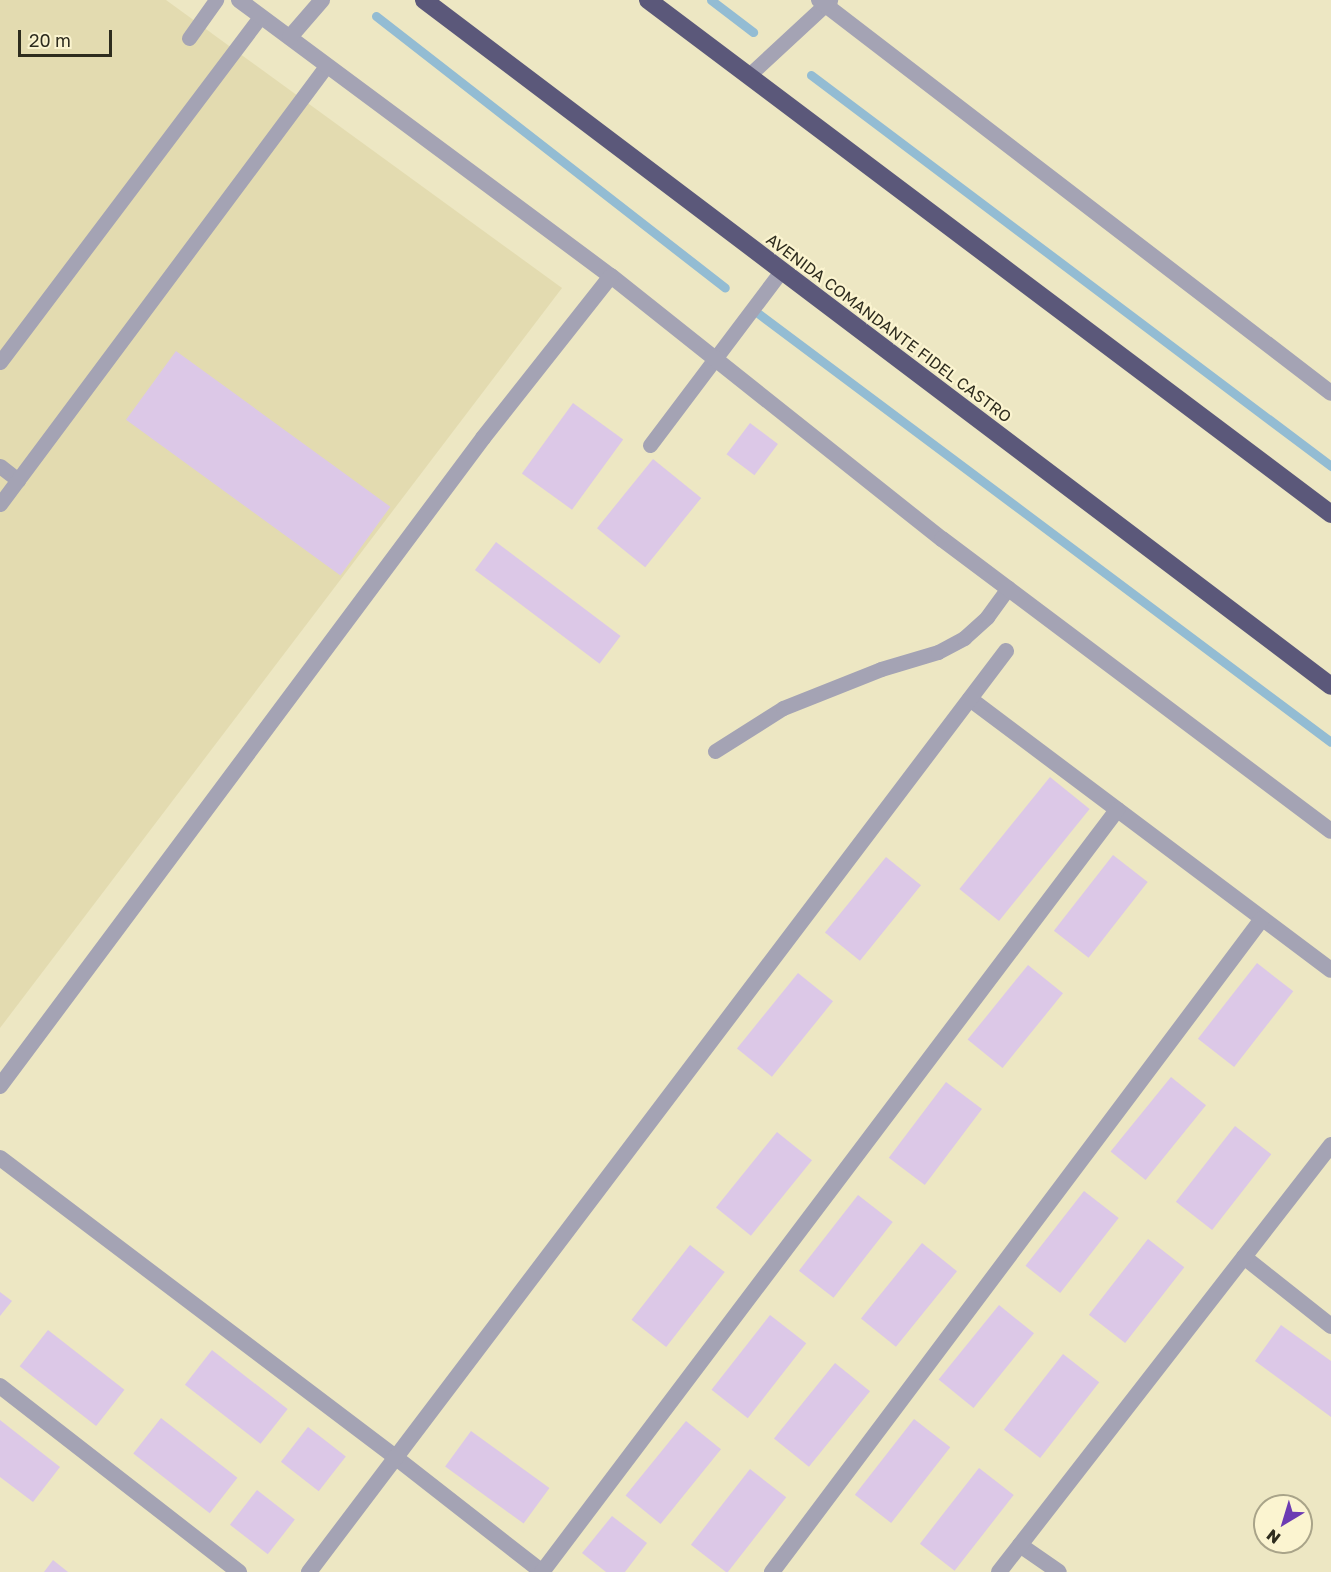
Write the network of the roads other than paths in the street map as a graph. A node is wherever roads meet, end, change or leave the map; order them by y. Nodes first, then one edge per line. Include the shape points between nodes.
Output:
1 (216, 0) edge
2 (239, 0) edge
3 (322, 0) edge
4 (424, 0) edge
5 (648, 0) edge
6 (825, 1) edge
7 (261, 16) junction
8 (290, 37) junction
9 (189, 38) dead end
10 (327, 65) junction
11 (748, 76) junction
12 (781, 271) junction
13 (611, 276) junction
14 (715, 358) junction
15 (0, 362) edge
16 (1331, 393) edge
17 (650, 445) dead end
18 (0, 466) edge
19 (18, 480) junction
20 (0, 504) edge
21 (1331, 514) edge
22 (1008, 588) junction
23 (1006, 651) dead end
24 (1331, 686) edge
25 (970, 699) junction
26 (715, 751) dead end
27 (1117, 810) junction
28 (1331, 831) edge
29 (1262, 919) junction
30 (1331, 970) edge
31 (0, 1086) edge
32 (1331, 1145) edge
33 (0, 1158) edge
34 (1244, 1257) junction
35 (1331, 1326) edge
36 (0, 1386) edge
37 (395, 1457) junction
38 (1020, 1545) junction
39 (239, 1572) edge
40 (309, 1572) edge
41 (542, 1572) edge
42 (772, 1572) edge
43 (999, 1572) edge
44 (1059, 1572) edge

1 - 9 lane
2 - 7 street
3 - 8 street
4 - 12 highway, AVENIDA COMANDANTE FIDEL CASTRO
5 - 11 highway
6 - 11 lane
6 - 16 street
7 - 8 street
7 - 15 lane
8 - 10 street
10 - 13 street
10 - 19 lane
11 - 21 highway
12 - 14 lane
12 - 24 highway, AVENIDA COMANDANTE FIDEL CASTRO
13 - 14 street
13 - 31 street via 483,438
14 - 17 lane
14 - 22 street
18 - 19 lane
19 - 20 lane
22 - 26 lane via 987,617 964,638 938,652 881,669 783,708
22 - 28 street
23 - 25 street
25 - 27 street
25 - 37 street
27 - 29 street
27 - 41 street
29 - 30 street
29 - 42 street
32 - 34 street
33 - 37 street
34 - 35 street
34 - 38 street
36 - 39 street
37 - 40 street
37 - 41 street
38 - 43 street
38 - 44 street

